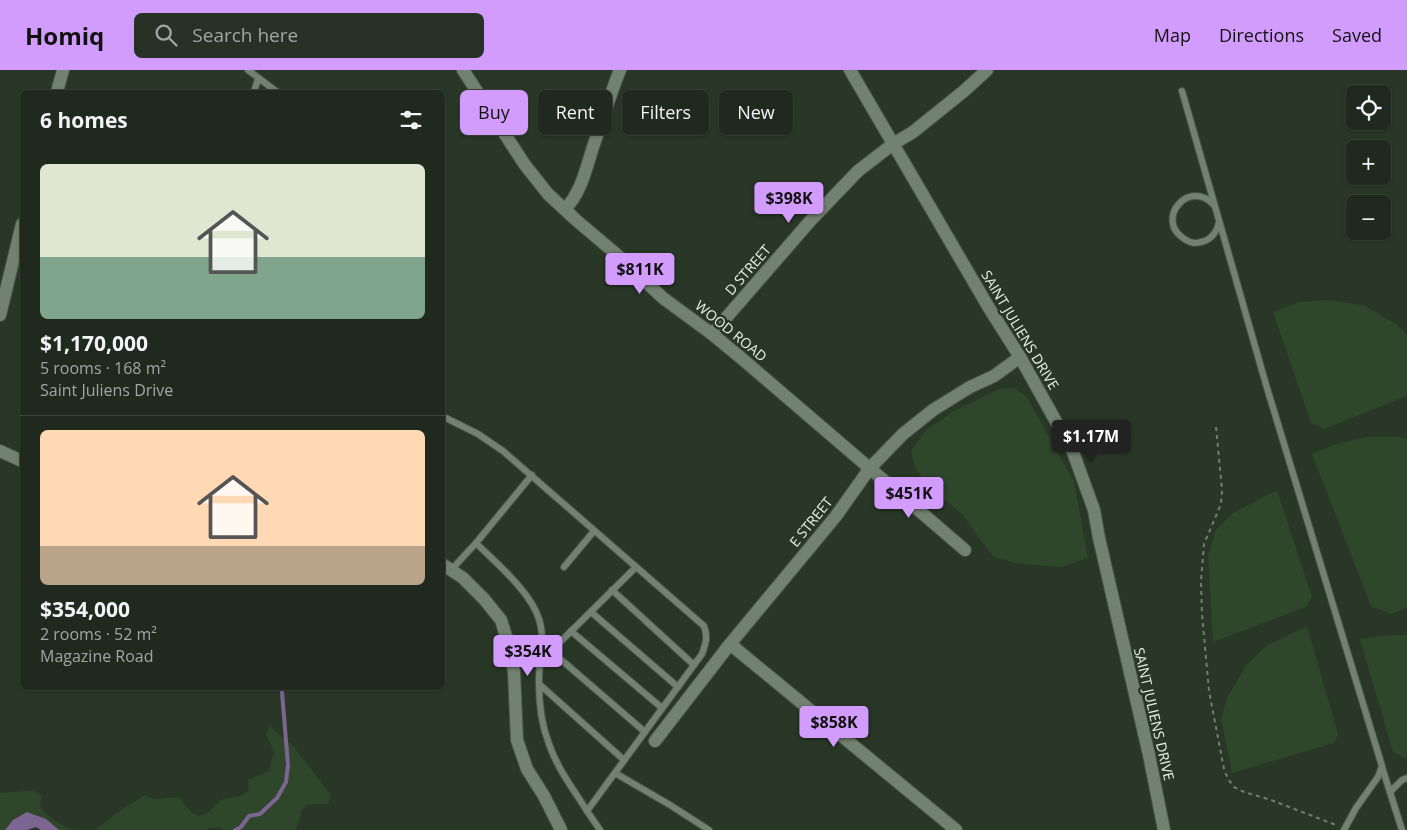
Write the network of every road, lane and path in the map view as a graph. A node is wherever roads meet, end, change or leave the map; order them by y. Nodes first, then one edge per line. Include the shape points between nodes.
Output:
1 (63, 70) edge
2 (248, 70) edge
3 (463, 70) edge
4 (620, 70) edge
5 (850, 70) edge
6 (987, 70) edge
7 (258, 79) junction
8 (58, 90) edge
9 (255, 90) edge
10 (274, 90) edge
11 (1182, 91) dead end
12 (893, 144) junction
13 (1215, 206) junction
14 (565, 210) junction
15 (1219, 221) junction
16 (20, 232) edge
17 (0, 315) edge
18 (712, 334) junction
19 (1020, 357) junction
20 (445, 418) edge
21 (1216, 428) dead end
22 (0, 451) edge
23 (20, 460) edge
24 (870, 468) junction
25 (532, 475) junction
26 (594, 531) junction
27 (476, 543) junction
28 (965, 550) dead end
29 (447, 567) edge
30 (564, 567) dead end
31 (636, 567) junction
32 (612, 590) junction
33 (591, 612) junction
34 (571, 631) junction
35 (730, 644) junction
36 (551, 651) junction
37 (540, 662) junction
38 (694, 665) junction
39 (538, 684) junction
40 (678, 687) junction
41 (662, 708) junction
42 (645, 732) junction
43 (655, 740) dead end
44 (624, 760) junction
45 (1382, 766) junction
46 (615, 773) junction
47 (1407, 778) edge
48 (1390, 792) junction
49 (587, 811) junction
50 (1345, 829) edge
51 (561, 830) edge
52 (600, 830) edge
53 (709, 830) edge
54 (956, 830) edge
55 (1164, 830) edge
56 (1402, 830) edge

1 - 8 street
2 - 7 lane
3 - 14 street, WOOD ROAD via 525,165
4 - 14 street via 581,184
5 - 12 street, SAINT JULIENS DRIVE
6 - 12 street, D STREET via 913,132
7 - 9 lane
7 - 10 lane
11 - 13 lane
12 - 18 street, D STREET via 858,172 811,220
12 - 19 street, SAINT JULIENS DRIVE
13 - 15 lane
13 - 15 lane via 1197,196 1182,200 1173,213 1174,229 1185,240 1201,242 1214,235
14 - 18 street, WOOD ROAD via 663,298
15 - 45 lane
16 - 17 street
18 - 24 street, WOOD ROAD
19 - 24 street, E STREET via 994,376 933,410 903,434
19 - 55 street, SAINT JULIENS DRIVE via 1073,452 1094,510
20 - 25 lane via 478,434
21 - 50 path via 1222,504 1204,544 1201,581 1209,691 1224,769 1234,787 1244,792
22 - 23 street
24 - 28 street, WOOD ROAD
24 - 35 street, E STREET via 836,516
25 - 26 lane
25 - 27 lane
26 - 30 lane
26 - 31 lane
27 - 29 lane
27 - 37 lane via 509,575 535,610 542,632
29 - 51 street via 463,578 501,620 514,672 517,740 528,769
31 - 32 lane
31 - 38 lane via 704,626 706,643
32 - 33 lane
32 - 38 lane
33 - 34 lane
33 - 40 lane
34 - 36 lane
34 - 41 lane
35 - 43 street, E STREET
35 - 54 street
36 - 37 lane
36 - 42 lane
37 - 39 lane
38 - 40 lane
39 - 44 lane
39 - 49 lane via 549,745
40 - 41 lane
41 - 42 lane
42 - 44 lane
44 - 46 lane
45 - 48 lane
45 - 50 lane
46 - 49 lane
46 - 53 lane
47 - 48 lane
48 - 56 lane
49 - 52 lane

